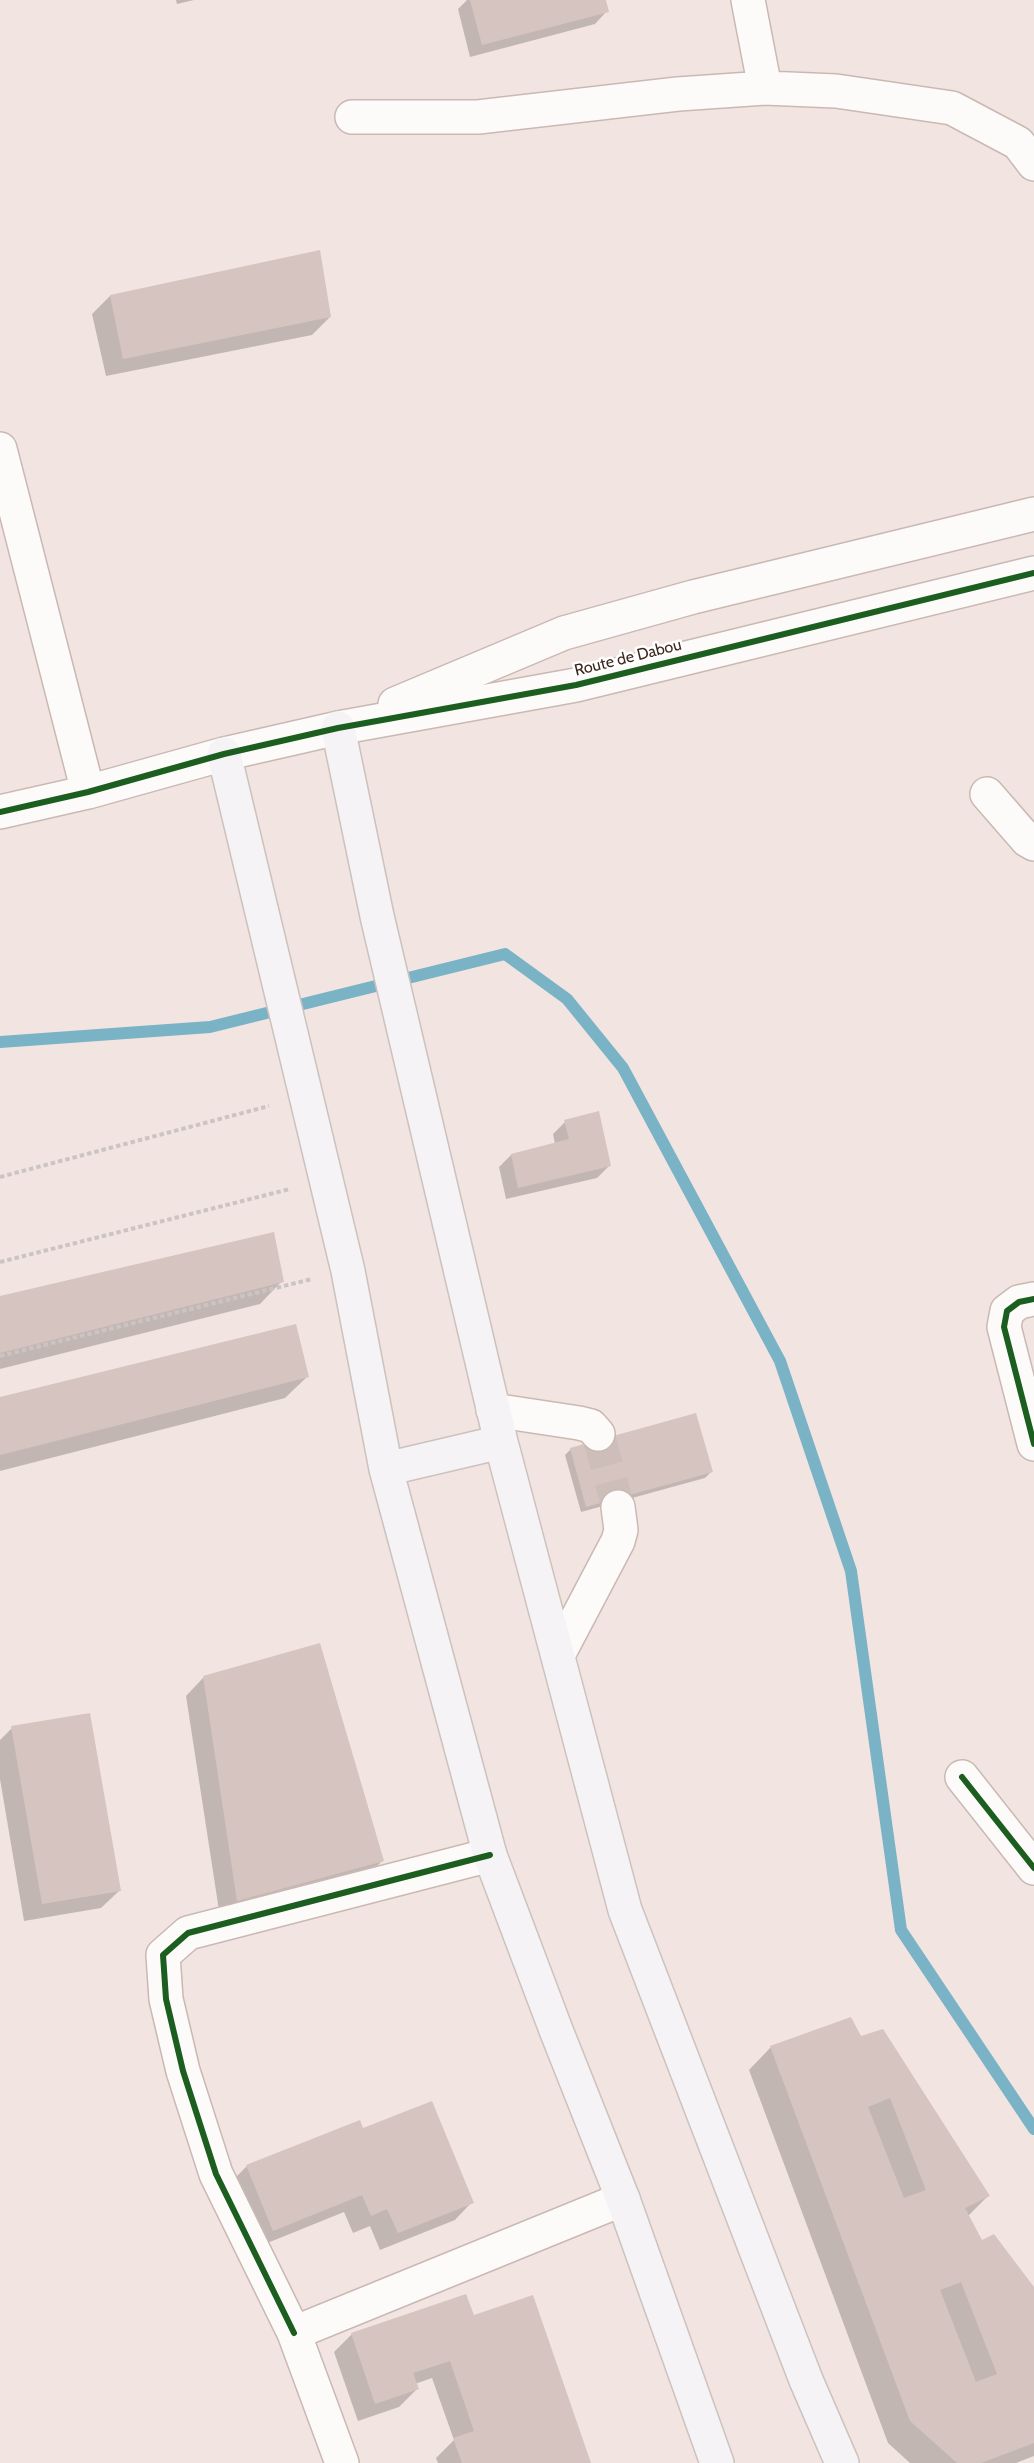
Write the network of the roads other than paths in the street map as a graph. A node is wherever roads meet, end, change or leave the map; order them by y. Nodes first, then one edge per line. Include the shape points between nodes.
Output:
1 (748, 0) edge
2 (765, 88) junction
3 (352, 117) dead end
4 (1034, 164) edge
5 (0, 449) edge
6 (1034, 514) edge
7 (1034, 573) edge
8 (338, 728) junction
9 (224, 754) junction
10 (88, 792) junction
11 (987, 795) dead end
12 (0, 812) edge
13 (1034, 844) edge
14 (1034, 1299) edge
15 (494, 1410) junction
16 (598, 1434) dead end
17 (501, 1442) junction
18 (1034, 1444) edge
19 (386, 1470) junction
20 (618, 1507) tunnel mouth
21 (558, 1655) junction
22 (962, 1777) dead end
23 (490, 1856) junction
24 (1034, 1868) edge
25 (623, 2199) junction
26 (294, 2333) junction
27 (342, 2463) edge
28 (717, 2463) edge
29 (842, 2463) edge

1 - 2 street
2 - 3 street via 478,117
2 - 4 street via 836,91 952,108 1018,143
5 - 10 street
6 - 8 street via 693,597 564,633
7 - 8 street, Route de Dabou via 576,685
8 - 9 street, Route de Dabou
8 - 15 main road via 402,1022
9 - 10 street, Route de Dabou
9 - 19 main road via 348,1270
10 - 12 street, Route de Dabou
11 - 13 street
14 - 18 street via 1019,1302 1006,1311 1004,1328
15 - 16 street via 579,1423 591,1426
15 - 17 main road
17 - 19 main road
17 - 21 main road
19 - 23 main road
20 - 21 street via 618,1541
21 - 29 main road via 626,1910 806,2380
22 - 24 street
23 - 25 main road
23 - 26 street via 189,1933 163,1955 166,1999 216,2175
25 - 26 street
25 - 28 main road
26 - 27 street

